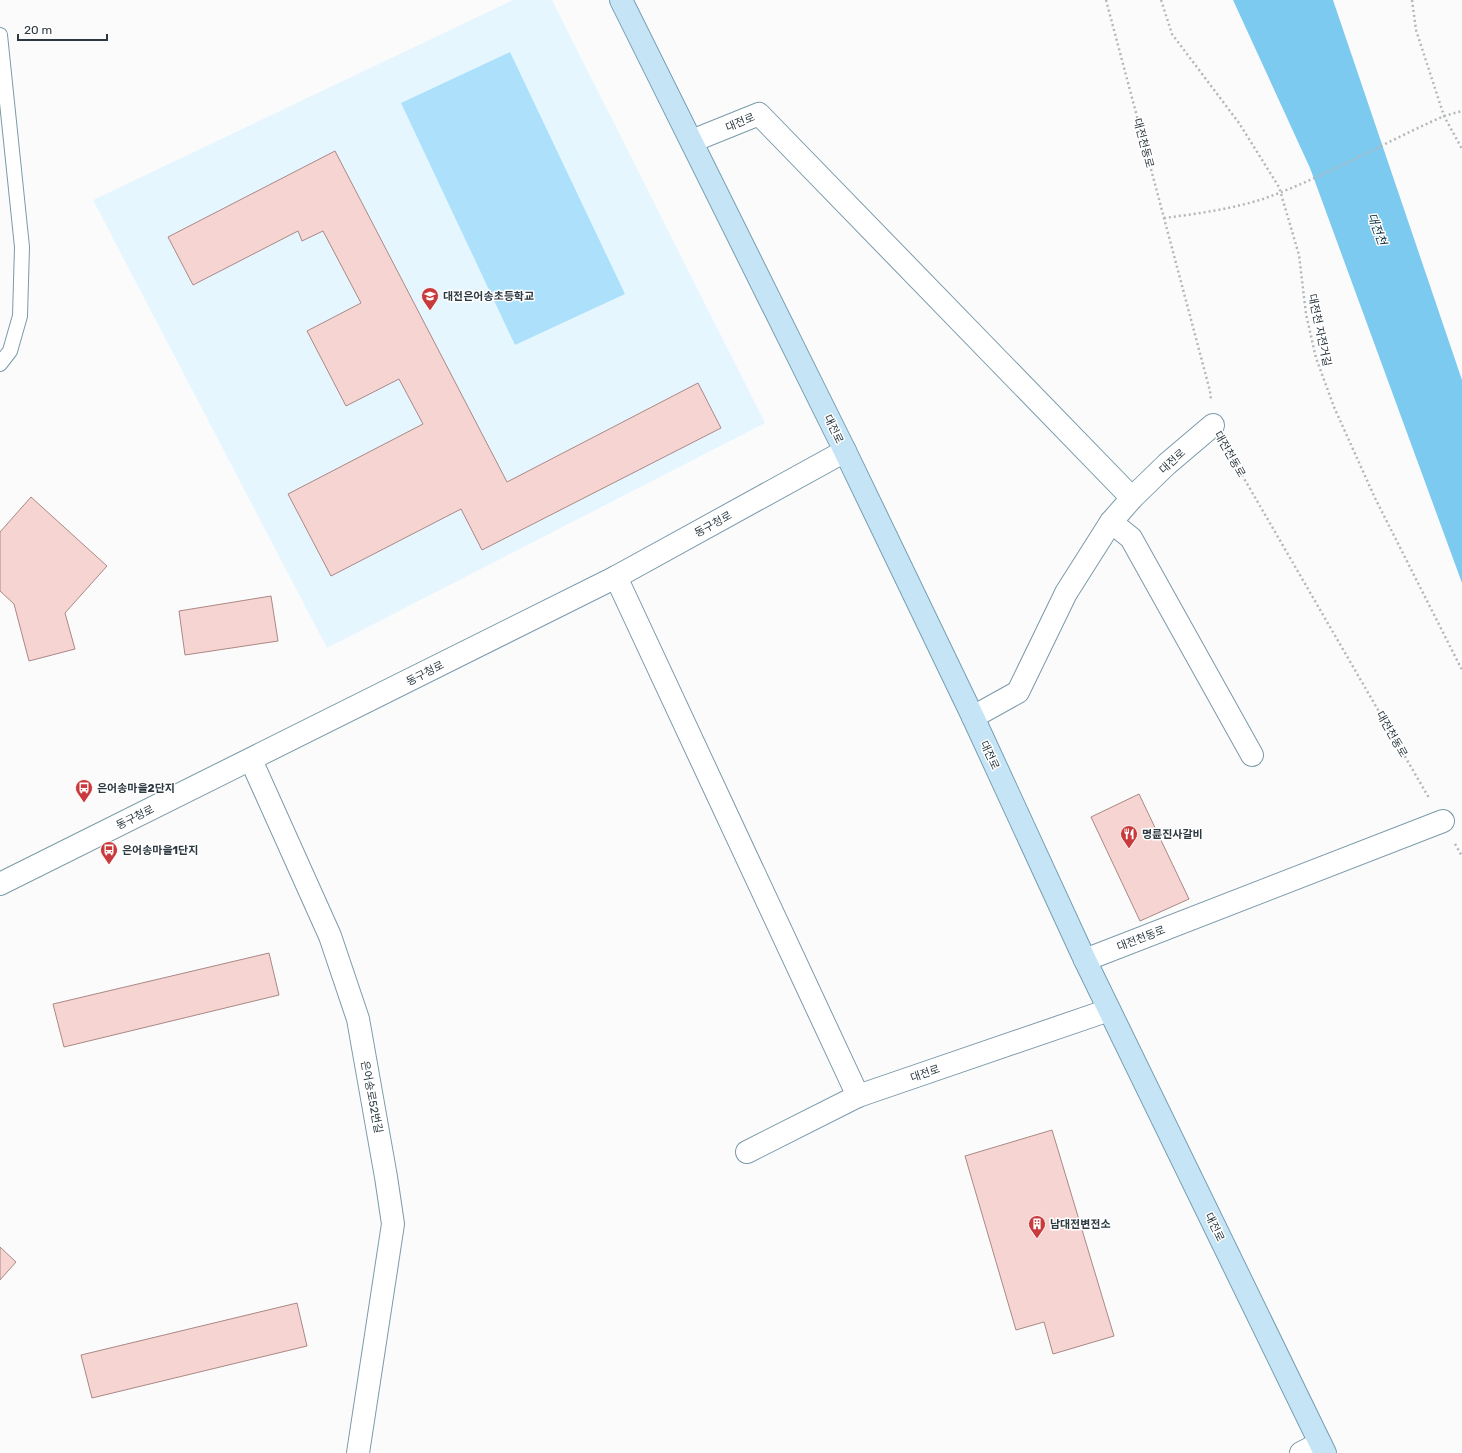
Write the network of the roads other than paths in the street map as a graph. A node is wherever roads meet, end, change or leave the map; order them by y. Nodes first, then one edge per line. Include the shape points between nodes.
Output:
1 (621, 0) edge
2 (0, 35) edge
3 (692, 141) junction
4 (0, 364) edge
5 (1213, 425) road end
6 (845, 451) junction
7 (1132, 498) junction
8 (1111, 522) junction
9 (616, 577) junction
10 (973, 717) junction
11 (1252, 755) dead end
12 (251, 760) junction
13 (1443, 821) road end
14 (0, 884) edge
15 (1085, 960) junction
16 (1109, 1010) junction
17 (858, 1096) junction
18 (747, 1152) dead end
19 (1323, 1448) edge
20 (358, 1453) edge
21 (1301, 1453) edge

1 - 3 main road, 대전로
2 - 4 lane via 22,247 20,316 10,351
3 - 6 main road, 대전로
3 - 7 street, 대전로 via 759,114
5 - 7 street, 대전로
6 - 9 street, 동구청로
6 - 10 main road, 대전로
7 - 8 street, 대전로
8 - 10 street, 대전로 via 1066,593 1018,692
8 - 11 street via 1131,538
9 - 12 street, 동구청로
9 - 17 street
10 - 15 main road, 대전로
12 - 14 street, 동구청로
12 - 20 street, 은어송로52번길 via 330,936 358,1019 385,1170 393,1224
13 - 15 street, 대전천동로
15 - 16 main road, 대전로
16 - 17 street, 대전로
16 - 19 main road, 대전로
17 - 18 street, 대전로
19 - 21 street, 대전로

